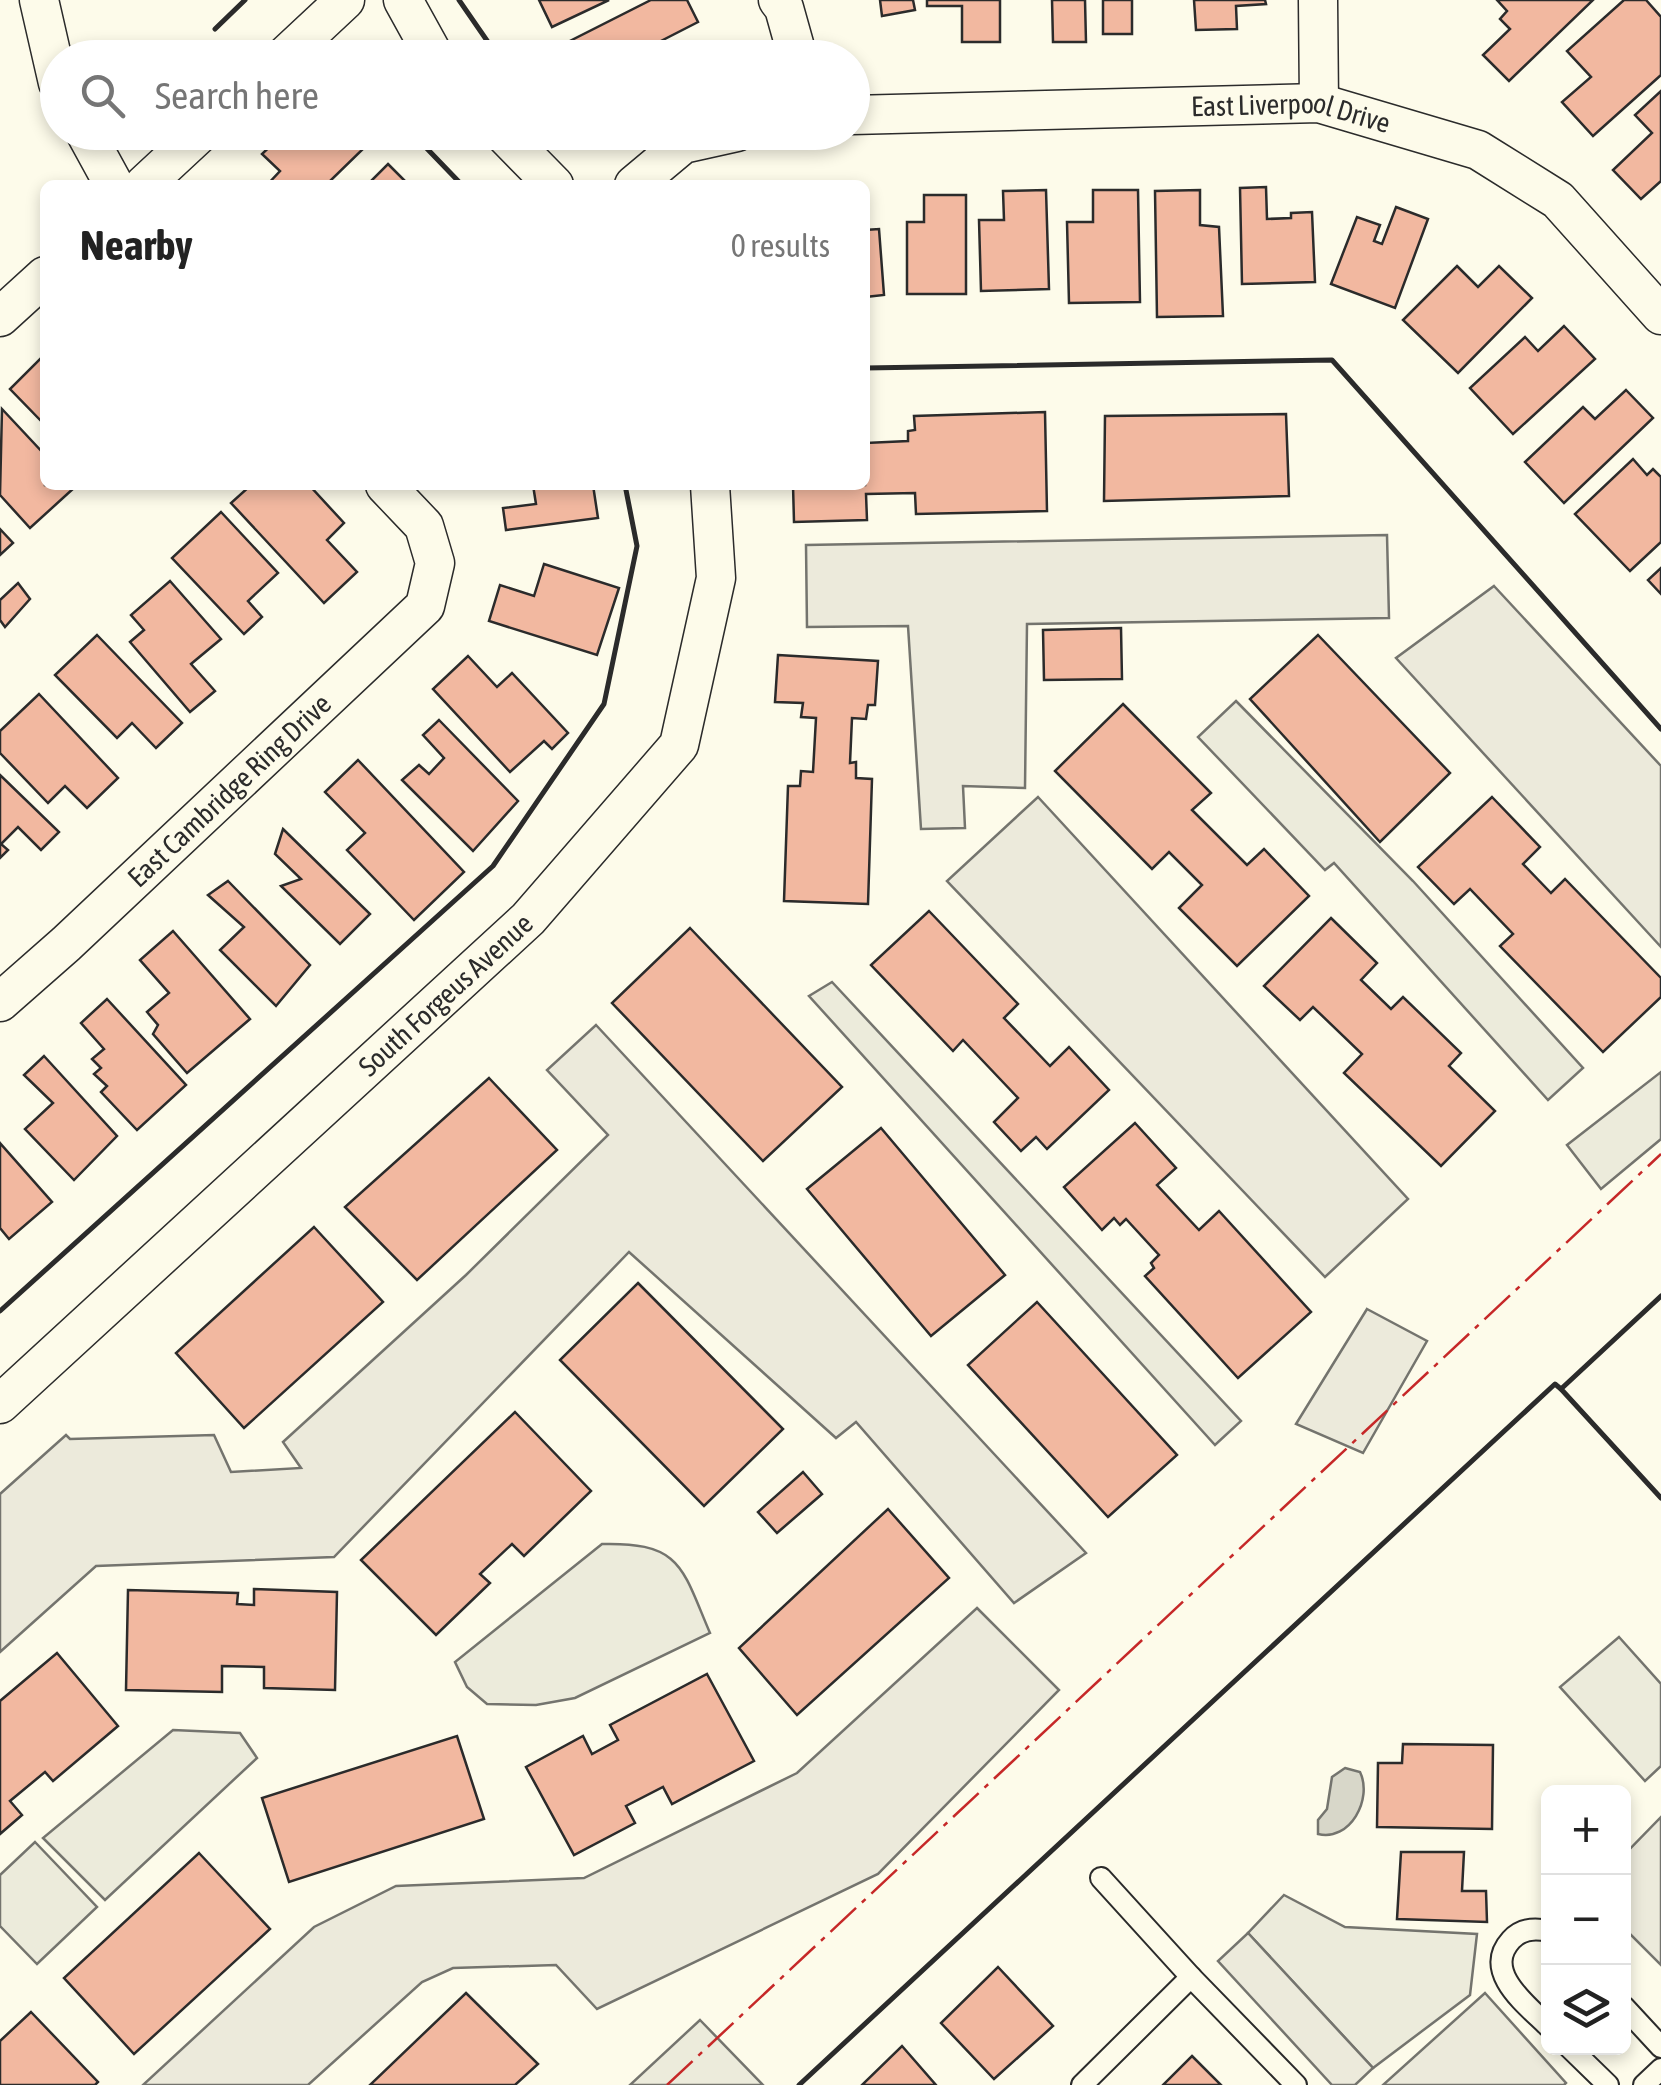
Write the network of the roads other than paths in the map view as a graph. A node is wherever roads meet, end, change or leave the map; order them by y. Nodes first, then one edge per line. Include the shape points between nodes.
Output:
1 (39, 0) edge
2 (346, 0) edge
3 (403, 0) edge
4 (778, 0) edge
5 (1318, 0) edge
6 (48, 40) edge
7 (303, 40) edge
8 (426, 40) edge
9 (793, 40) edge
10 (1319, 103) junction
11 (870, 115) edge
12 (95, 150) edge
13 (182, 150) edge
14 (520, 150) edge
15 (675, 150) edge
16 (111, 180) edge
17 (149, 180) edge
18 (549, 180) edge
19 (640, 180) edge
20 (40, 281) edge
21 (1661, 315) edge
22 (0, 318) edge
23 (390, 490) edge
24 (710, 490) edge
25 (0, 1002) edge
26 (0, 1404) edge
27 (1100, 1878) dead end
28 (1541, 1930) edge
29 (1191, 1978) junction
30 (1631, 2014) edge
31 (1541, 2019) edge
32 (1661, 2047) edge
33 (1577, 2055) edge
34 (1661, 2069) edge
35 (1082, 2085) edge
36 (1296, 2085) edge
37 (1608, 2085) edge
38 (1644, 2085) edge

1 - 6 street
2 - 7 street
3 - 8 street
4 - 9 street
5 - 10 street
10 - 11 street, East Liverpool Drive
10 - 21 street, East Liverpool Drive via 1478,150 1558,200
12 - 16 street
13 - 17 street
14 - 18 street
15 - 19 street
20 - 22 street
23 - 25 street, East Cambridge Ring Drive via 424,526 435,563 425,606
24 - 26 street, South Forgeus Avenue via 716,578 679,745 528,919
27 - 29 lane
28 - 31 lane via 1516,1935 1502,1964 1508,1985
29 - 35 lane
29 - 36 lane
30 - 32 lane
33 - 37 lane
34 - 38 lane

